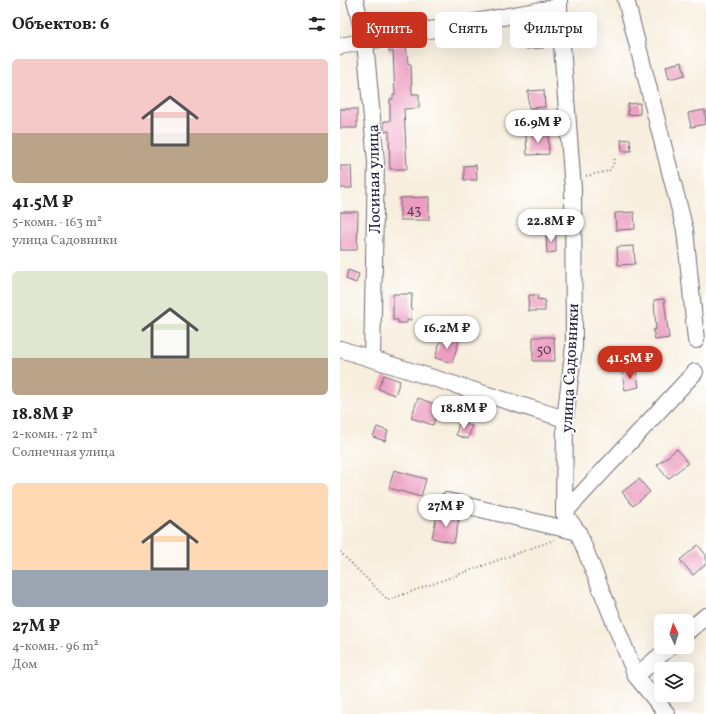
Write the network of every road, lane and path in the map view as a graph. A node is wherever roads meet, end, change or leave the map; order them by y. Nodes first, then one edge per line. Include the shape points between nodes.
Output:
1 (355, 0) edge
2 (626, 0) edge
3 (559, 4) edge
4 (358, 12) edge
5 (427, 29) edge
6 (352, 44) edge
7 (340, 46) edge
8 (366, 48) edge
9 (615, 158) dead end
10 (573, 189) junction
11 (696, 340) dead end
12 (340, 349) edge
13 (372, 359) junction
14 (695, 372) dead end
15 (566, 419) junction
16 (447, 501) dead end
17 (564, 512) junction
18 (578, 532) junction
19 (556, 540) dead end
20 (340, 552) edge
21 (706, 616) edge
22 (694, 626) edge
23 (662, 654) edge
24 (636, 676) junction
25 (667, 714) edge

1 - 4 street, Лосиная улица
2 - 11 street via 685,230
3 - 5 street
3 - 10 street, улица Садовники
6 - 7 street
8 - 13 street, Лосиная улица via 376,162
9 - 10 path via 614,165 609,170 587,175
10 - 15 street, улица Садовники via 574,346
12 - 13 street
13 - 15 street
14 - 17 street
15 - 17 street, улица Садовники
16 - 18 street
17 - 18 street
18 - 24 street
19 - 20 path via 388,600
21 - 22 street
23 - 24 street
24 - 25 street

